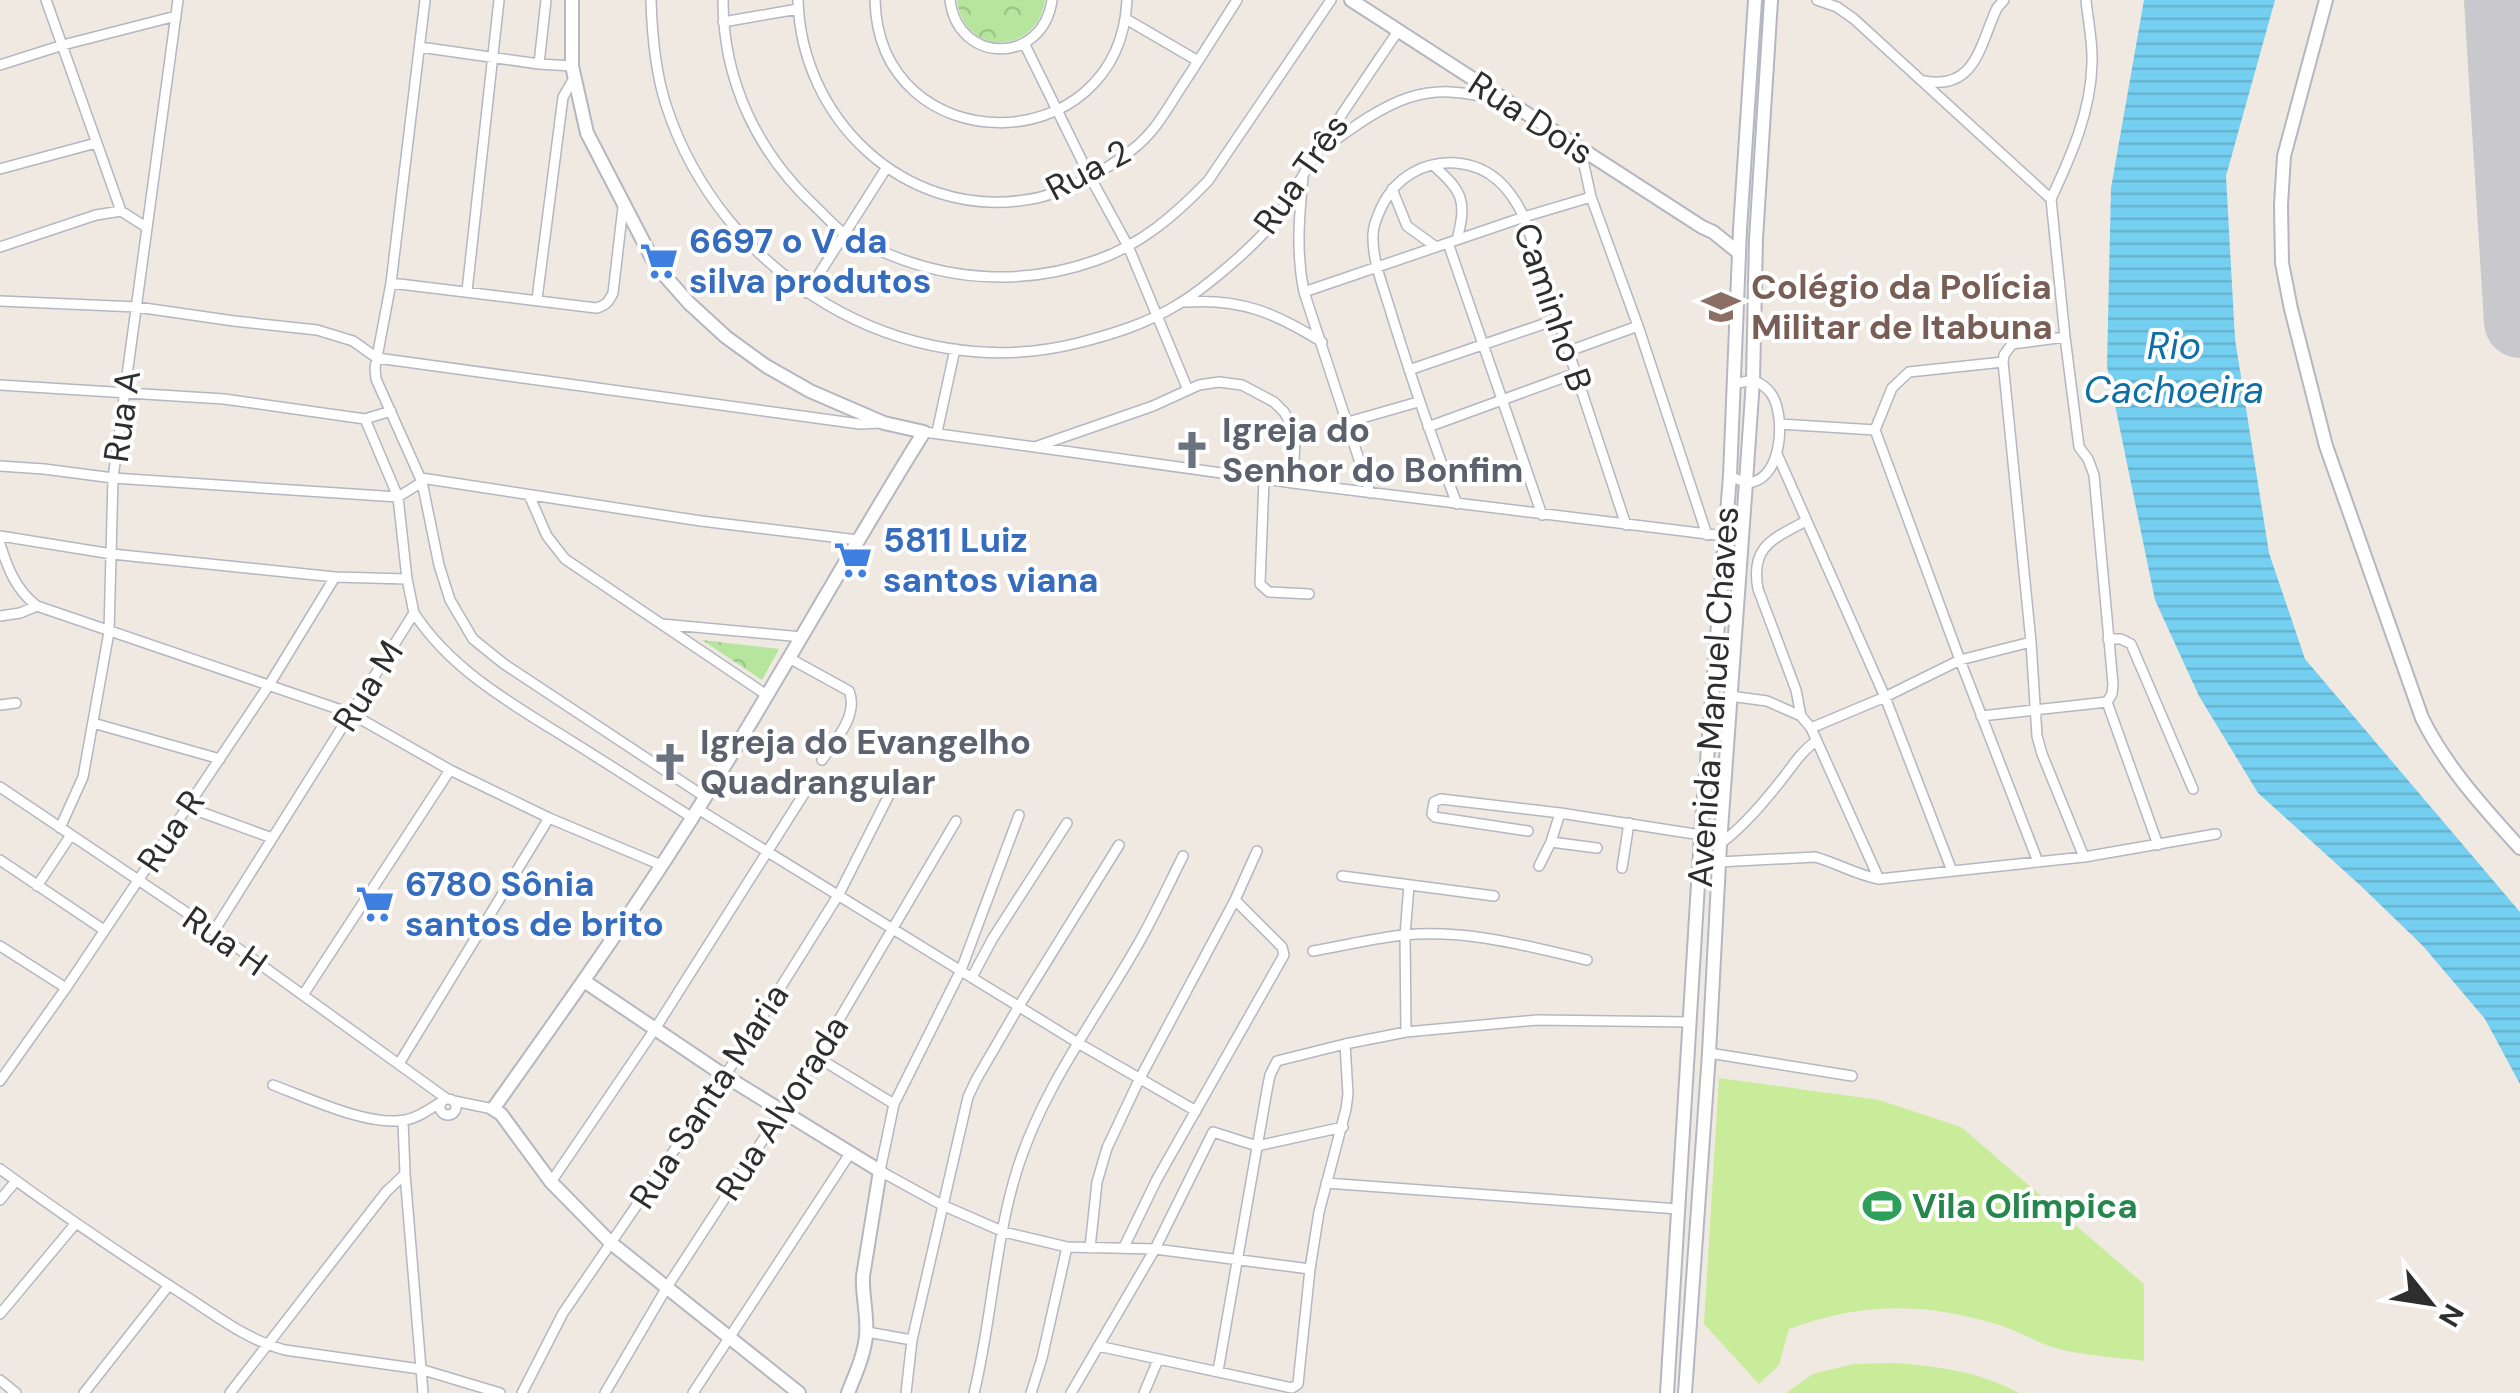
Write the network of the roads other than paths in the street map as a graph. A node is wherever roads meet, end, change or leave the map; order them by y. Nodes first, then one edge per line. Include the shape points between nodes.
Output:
1 (46, 0) edge
2 (178, 0) edge
3 (425, 0) edge
4 (499, 0) edge
5 (546, 0) edge
6 (572, 0) edge
7 (651, 0) edge
8 (723, 0) edge
9 (875, 0) edge
10 (950, 0) edge
11 (1052, 0) edge
12 (1127, 0) edge
13 (1237, 0) edge
14 (1331, 0) edge
15 (1351, 0) edge
16 (1755, 0) edge
17 (1772, 0) edge
18 (1818, 0) edge
19 (2004, 0) edge
20 (2086, 0) edge
21 (2326, 0) edge
22 (798, 4) edge
23 (176, 16) junction
24 (1126, 18) junction
25 (723, 22) junction
26 (1398, 31) junction
27 (1024, 43) junction
28 (63, 45) junction
29 (420, 47) junction
30 (494, 56) junction
31 (1198, 61) junction
32 (539, 64) junction
33 (0, 65) edge
34 (572, 73) junction
35 (1920, 80) junction
36 (1513, 106) junction
37 (1058, 110) junction
38 (96, 143) junction
39 (1581, 151) junction
40 (1317, 152) junction
41 (1433, 165) junction
42 (887, 167) junction
43 (0, 169) edge
44 (1304, 175) junction
45 (1089, 176) junction
46 (1392, 189) junction
47 (1592, 197) junction
48 (2051, 199) junction
49 (624, 206) junction
50 (122, 210) junction
51 (1524, 217) junction
52 (146, 227) junction
53 (1740, 230) junction
54 (1714, 232) junction
55 (845, 234) junction
56 (1756, 239) junction
57 (1452, 241) junction
58 (0, 246) edge
59 (1128, 246) junction
60 (1436, 247) junction
61 (1739, 253) junction
62 (1378, 268) junction
63 (391, 283) junction
64 (467, 291) junction
65 (1304, 292) junction
66 (807, 293) junction
67 (537, 300) junction
68 (0, 302) edge
69 (1182, 302) junction
70 (137, 307) junction
71 (1158, 317) junction
72 (1558, 320) junction
73 (1638, 326) junction
74 (2065, 336) junction
75 (1322, 342) junction
76 (1485, 343) junction
77 (954, 349) junction
78 (1569, 352) junction
79 (378, 358) junction
80 (2003, 362) junction
81 (1409, 370) junction
82 (1576, 373) junction
83 (1753, 380) junction
84 (1733, 384) junction
85 (0, 385) edge
86 (1188, 390) junction
87 (125, 394) junction
88 (1503, 398) junction
89 (1418, 402) junction
90 (391, 411) junction
91 (366, 419) junction
92 (1348, 422) junction
93 (884, 423) junction
94 (1780, 424) junction
95 (1428, 427) junction
96 (1875, 430) junction
97 (931, 432) junction
98 (1035, 447) junction
99 (1777, 454) junction
100 (0, 466) edge
101 (1730, 476) junction
102 (114, 478) junction
103 (1264, 479) junction
104 (422, 480) junction
105 (1746, 482) junction
106 (1293, 483) junction
107 (1370, 493) junction
108 (529, 495) junction
109 (398, 498) junction
110 (1456, 504) junction
111 (1542, 515) junction
112 (1806, 521) junction
113 (1626, 526) junction
114 (1706, 534) junction
115 (0, 536) edge
116 (1724, 536) junction
117 (858, 540) junction
118 (0, 544) edge
119 (112, 554) junction
120 (335, 578) junction
121 (407, 579) junction
122 (1309, 594) dead end
123 (37, 606) junction
124 (414, 613) junction
125 (0, 616) edge
126 (659, 624) junction
127 (109, 632) junction
128 (802, 637) junction
129 (2108, 639) junction
130 (2031, 642) junction
131 (789, 658) junction
132 (1960, 660) junction
133 (270, 685) junction
134 (768, 696) junction
135 (1730, 696) junction
136 (1885, 697) junction
137 (2107, 702) junction
138 (16, 703) dead end
139 (0, 705) edge
140 (2037, 712) junction
141 (350, 713) junction
142 (1802, 716) junction
143 (1982, 716) junction
144 (93, 723) junction
145 (1811, 728) junction
146 (1816, 741) junction
147 (220, 759) junction
148 (822, 760) dead end
149 (450, 770) junction
150 (807, 789) dead end
151 (2193, 789) dead end
152 (1, 790) edge
153 (889, 795) dead end
154 (187, 807) junction
155 (699, 808) junction
156 (1560, 813) junction
157 (1019, 814) dead end
158 (550, 818) junction
159 (956, 821) dead end
160 (1068, 823) dead end
161 (1629, 823) junction
162 (60, 828) junction
163 (1528, 830) dead end
164 (2216, 834) dead end
165 (70, 835) junction
166 (1701, 835) junction
167 (272, 838) junction
168 (1551, 842) junction
169 (1720, 844) junction
170 (1120, 845) dead end
171 (2158, 845) junction
172 (1597, 848) dead end
173 (2520, 848) edge
174 (1257, 852) dead end
175 (767, 854) junction
176 (1182, 856) dead end
177 (2084, 857) junction
178 (0, 860) edge
179 (1719, 862) junction
180 (2038, 862) junction
181 (661, 865) junction
182 (1539, 866) dead end
183 (1622, 868) dead end
184 (1952, 872) junction
185 (1342, 876) dead end
186 (1879, 879) junction
187 (138, 881) junction
188 (1408, 885) junction
189 (37, 886) junction
190 (839, 894) junction
191 (1494, 896) dead end
192 (1235, 900) junction
193 (104, 930) junction
194 (894, 930) junction
195 (214, 931) junction
196 (1405, 935) junction
197 (0, 946) edge
198 (1313, 951) dead end
199 (1587, 960) dead end
200 (961, 970) junction
201 (972, 977) junction
202 (584, 981) junction
203 (66, 988) junction
204 (303, 995) junction
205 (1020, 1006) junction
206 (1690, 1022) junction
207 (655, 1029) junction
208 (1406, 1032) junction
209 (1078, 1043) junction
210 (1344, 1044) junction
211 (1710, 1053) junction
212 (818, 1057) junction
213 (400, 1062) junction
214 (725, 1076) junction
215 (1852, 1076) dead end
216 (1140, 1080) junction
217 (0, 1081) edge
218 (274, 1085) dead end
219 (448, 1101) junction
220 (894, 1104) junction
221 (491, 1108) junction
222 (783, 1111) junction
223 (1196, 1111) junction
224 (449, 1114) junction
225 (419, 1116) junction
226 (402, 1121) junction
227 (1342, 1128) junction
228 (1257, 1146) junction
229 (851, 1152) junction
230 (0, 1169) edge
231 (880, 1170) junction
232 (405, 1174) junction
233 (16, 1181) junction
234 (552, 1182) junction
235 (1326, 1183) junction
236 (0, 1200) edge
237 (942, 1205) junction
238 (1678, 1209) junction
239 (76, 1223) junction
240 (1004, 1232) junction
241 (611, 1243) junction
242 (1067, 1247) junction
243 (1127, 1247) junction
244 (1090, 1248) junction
245 (1149, 1248) junction
246 (1238, 1259) junction
247 (1310, 1268) junction
248 (169, 1285) junction
249 (666, 1287) junction
250 (0, 1314) edge
251 (866, 1332) junction
252 (728, 1339) junction
253 (912, 1340) junction
254 (265, 1345) junction
255 (1098, 1346) junction
256 (1158, 1360) junction
257 (420, 1370) junction
258 (1218, 1371) junction
259 (0, 1380) edge
260 (16, 1393) edge
261 (84, 1393) edge
262 (230, 1393) edge
263 (423, 1393) edge
264 (500, 1393) edge
265 (522, 1393) edge
266 (605, 1393) edge
267 (693, 1393) edge
268 (799, 1393) edge
269 (848, 1393) edge
270 (906, 1393) edge
271 (974, 1393) edge
272 (1030, 1393) edge
273 (1070, 1393) edge
274 (1144, 1393) edge
275 (1667, 1393) edge
276 (1685, 1393) edge

1 - 28 street
2 - 23 street, Rua A
3 - 29 street
4 - 30 street
5 - 32 street
6 - 34 street
7 - 66 street, Rua Três via 666,106 701,178 749,244
8 - 25 street
9 - 37 street via 893,64 933,105 973,122 1002,125
10 - 27 street via 958,24 979,44 1002,49
11 - 27 street via 1045,23
12 - 24 street
13 - 31 street, Rua 2
14 - 59 street via 1208,182
15 - 26 street, Rua Dois
16 - 53 street, Avenida Manuel Chaves
17 - 56 street, Avenida Manuel Chaves
18 - 35 street via 1854,19
19 - 35 street via 1970,68 1952,81
20 - 48 street via 2088,99
21 - 173 street via 2284,156 2282,264 2291,309 2330,462 2422,718 2446,760
22 - 25 street
22 - 42 street, Rua 2 via 807,61 826,104
23 - 28 street
23 - 52 street, Rua A
24 - 31 street
24 - 37 street via 1103,72
25 - 55 street via 736,85 762,143 801,194
26 - 36 street, Rua Dois
26 - 40 street, Rua Três
27 - 37 street
28 - 33 street
28 - 38 street
29 - 30 street
29 - 63 street
30 - 32 street
30 - 64 street
31 - 45 street, Rua 2 via 1152,132
32 - 34 street
34 - 49 street via 587,133
34 - 67 street
35 - 48 street
36 - 39 street, Rua Dois
36 - 40 street via 1472,93 1423,93 1367,117
37 - 45 street
38 - 43 street
38 - 50 street
39 - 47 street
39 - 54 street, Rua Dois
40 - 44 street, Rua Três
41 - 46 street
41 - 51 street, Caminho B via 1485,172 1505,185
41 - 57 street via 1464,205
42 - 45 street, Rua 2 via 933,191 1003,202 1050,194
42 - 55 street
44 - 65 street via 1298,232
44 - 69 street, Rua Três via 1262,235
45 - 59 street
46 - 60 street via 1407,226
46 - 62 street via 1374,223
47 - 51 street
47 - 73 street
48 - 74 street
49 - 67 street via 608,302 596,308
49 - 93 street via 656,266 726,337 810,391
50 - 52 street
50 - 58 street
51 - 57 street
51 - 72 street, Caminho B
52 - 70 street, Rua A
53 - 54 street
53 - 56 street
53 - 61 street, Avenida Manuel Chaves
54 - 61 street, Rua Dois
55 - 59 street via 924,267 1004,278 1068,269
55 - 66 street
56 - 83 street, Avenida Manuel Chaves
57 - 60 street
57 - 76 street
59 - 71 street
60 - 62 street
61 - 84 street, Avenida Manuel Chaves
62 - 65 street
62 - 81 street
63 - 64 street
63 - 79 street
64 - 67 street
65 - 75 street
66 - 77 street, Rua Três via 846,317
68 - 70 street
69 - 71 street, Rua Três
69 - 75 street via 1247,305
70 - 79 street via 317,330
70 - 87 street, Rua A
71 - 77 street, Rua Três via 1044,350
71 - 86 street
72 - 76 street
72 - 78 street, Caminho B
73 - 78 street
73 - 114 street
74 - 80 street via 2012,344
74 - 129 street via 2079,447 2094,475
75 - 92 street
76 - 81 street
76 - 88 street
77 - 97 street
78 - 82 street, Caminho B
79 - 90 street via 376,379
79 - 93 street
80 - 96 street via 1909,372 1892,388
80 - 130 street
81 - 89 street
82 - 88 street
82 - 113 street, Caminho B
83 - 84 street
83 - 94 street via 1772,395
83 - 105 street, Avenida Manuel Chaves
84 - 101 street, Avenida Manuel Chaves
85 - 87 street
86 - 98 street
86 - 106 street via 1219,382 1242,385 1274,402 1295,438
87 - 91 street
87 - 102 street, Rua A
88 - 95 street
88 - 111 street
89 - 92 street
89 - 95 street
90 - 91 street
90 - 104 street
91 - 109 street, Rua M
92 - 107 street
93 - 97 street
94 - 96 street
94 - 99 street
95 - 110 street
96 - 132 street
97 - 98 street
97 - 117 street
98 - 103 street
99 - 105 street via 1766,473
99 - 112 street
100 - 102 street
101 - 105 street
101 - 116 street, Avenida Manuel Chaves
102 - 109 street
102 - 119 street, Rua A
103 - 106 street
103 - 122 street via 1260,584 1270,592
104 - 108 street
104 - 109 street
104 - 155 street via 444,584 474,639
105 - 135 street, Avenida Manuel Chaves
106 - 107 street
107 - 110 street
108 - 117 street
108 - 126 street via 566,559
109 - 121 street, Rua M
110 - 111 street
111 - 113 street
112 - 136 street
112 - 142 street via 1770,541 1756,575
113 - 114 street
114 - 116 street
115 - 119 street
116 - 166 street, Avenida Manuel Chaves
117 - 128 street
118 - 123 street via 18,588
119 - 120 street
119 - 127 street, Rua A
120 - 121 street
120 - 133 street, Rua R
121 - 124 street, Rua M
123 - 125 street
123 - 127 street
124 - 141 street, Rua M
124 - 155 street via 472,675
126 - 128 street
126 - 134 street
127 - 133 street
127 - 144 street, Rua A
128 - 131 street
129 - 137 street via 2113,689
129 - 151 street via 2132,644
130 - 132 street
130 - 140 street
131 - 134 street
131 - 148 street via 852,698 848,721
132 - 136 street
132 - 143 street
133 - 141 street
133 - 147 street, Rua R
134 - 155 street
135 - 142 street via 1767,701
135 - 169 street, Avenida Manuel Chaves
136 - 145 street
136 - 184 street
137 - 140 street
137 - 171 street
138 - 139 street
140 - 143 street
140 - 177 street via 2042,754
141 - 149 street
141 - 167 street, Rua M
142 - 145 street
143 - 180 street
144 - 147 street
144 - 162 street, Rua A via 83,777
145 - 146 street
146 - 169 street
146 - 186 street
147 - 154 street, Rua R
149 - 158 street
149 - 204 street
150 - 175 street
152 - 162 street, Rua H
153 - 190 street, Rua Santa Maria
154 - 167 street
154 - 187 street, Rua R
155 - 175 street
155 - 181 street
156 - 161 street
156 - 163 street via 1441,799 1433,804 1433,816
156 - 168 street
157 - 200 street
158 - 181 street
158 - 213 street
159 - 194 street, Rua Alvorada
160 - 201 street
161 - 166 street
161 - 183 street
162 - 165 street, Rua H
164 - 171 street
165 - 187 street, Rua H
165 - 189 street
166 - 206 street, Avenida Manuel Chaves
167 - 195 street, Rua M
168 - 172 street
168 - 182 street
169 - 179 street, Avenida Manuel Chaves
170 - 205 street
171 - 177 street
174 - 192 street
175 - 190 street
175 - 207 street
176 - 209 street
177 - 180 street
178 - 189 street
179 - 186 street via 1815,856
179 - 211 street, Avenida Manuel Chaves
180 - 184 street
181 - 202 street
184 - 186 street
185 - 188 street
187 - 193 street, Rua R
187 - 195 street, Rua H
188 - 191 street
188 - 196 street
189 - 193 street
190 - 194 street
190 - 214 street, Rua Santa Maria
192 - 216 street
192 - 223 street via 1283,949 1282,958
193 - 203 street, Rua R
194 - 200 street
194 - 212 street, Rua Alvorada
195 - 204 street, Rua H
196 - 198 street
196 - 199 street via 1501,940
196 - 208 street
197 - 203 street
200 - 201 street
200 - 220 street
201 - 205 street
202 - 207 street
202 - 221 street
203 - 217 street, Rua R
204 - 213 street, Rua H
205 - 209 street
205 - 237 street via 968,1097
206 - 208 street via 1537,1020
206 - 238 street, Avenida Manuel Chaves
207 - 214 street
207 - 234 street
208 - 210 street
209 - 216 street
209 - 240 street via 1036,1120
210 - 227 street via 1348,1094
210 - 228 street via 1277,1061
211 - 215 street
211 - 276 street, Avenida Manuel Chaves
212 - 220 street
212 - 222 street, Rua Alvorada
213 - 219 street, Rua H
214 - 222 street
214 - 241 street, Rua Santa Maria
216 - 223 street
216 - 244 street via 1101,1163
218 - 226 street via 367,1118
219 - 221 street, Rua H
219 - 224 street via 440,1110
219 - 225 street
220 - 231 street
221 - 224 street
221 - 234 street
222 - 229 street
222 - 249 street, Rua Alvorada
223 - 243 street
224 - 225 street
225 - 226 street
226 - 232 street
227 - 228 street
227 - 235 street
228 - 245 street via 1213,1132
228 - 246 street
229 - 231 street
229 - 252 street
230 - 233 street
231 - 237 street
231 - 251 street via 862,1276
232 - 254 street
232 - 257 street
233 - 236 street
233 - 239 street
234 - 241 street
235 - 238 street
235 - 247 street
237 - 240 street
237 - 253 street
238 - 275 street, Avenida Manuel Chaves
239 - 248 street
239 - 250 street
240 - 242 street
240 - 271 street
241 - 249 street
241 - 265 street, Rua Santa Maria via 563,1313
242 - 244 street
242 - 272 street
243 - 244 street
243 - 245 street
245 - 246 street
245 - 255 street
246 - 247 street
246 - 258 street
247 - 258 street via 1298,1384
248 - 254 street
248 - 261 street
249 - 252 street
249 - 266 street, Rua Alvorada
251 - 253 street
251 - 269 street
252 - 267 street
252 - 268 street
253 - 270 street
254 - 257 street
254 - 262 street
255 - 256 street
255 - 273 street
256 - 258 street
256 - 274 street
257 - 263 street
257 - 264 street
259 - 260 street

